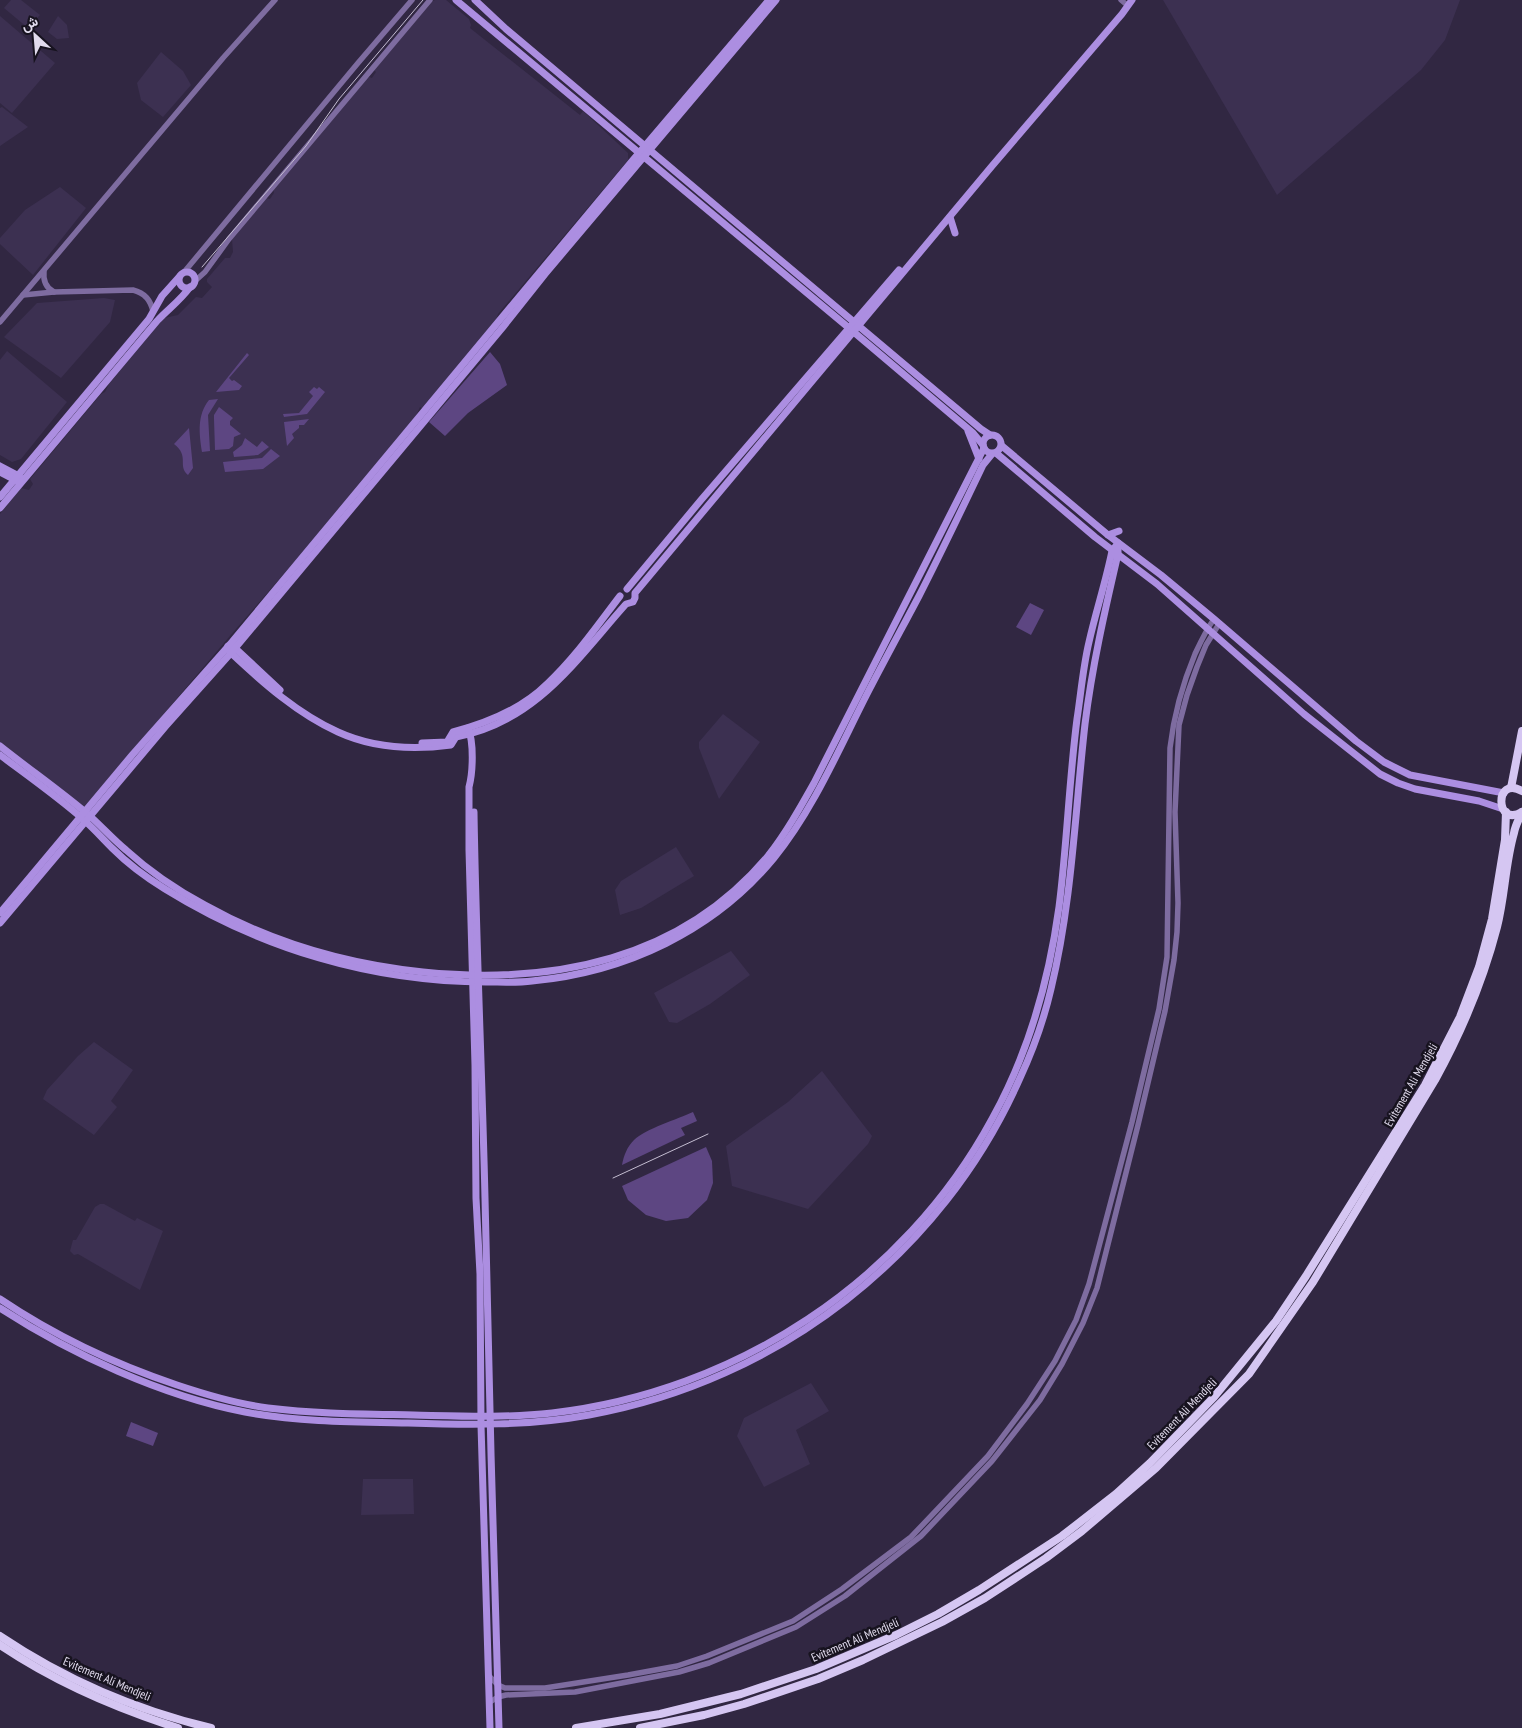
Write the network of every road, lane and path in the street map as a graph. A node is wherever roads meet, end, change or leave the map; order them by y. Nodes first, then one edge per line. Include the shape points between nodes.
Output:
1 (275, 0) edge
2 (412, 0) edge
3 (430, 0) edge
4 (456, 0) edge
5 (475, 0) edge
6 (770, 0) edge
7 (776, 0) edge
8 (1121, 0) edge
9 (1130, 3) edge
10 (506, 29) junction
11 (500, 38) junction
12 (647, 148) junction
13 (641, 156) junction
14 (950, 217) junction
15 (955, 233) dead end
16 (45, 269) junction
17 (185, 271) junction
18 (179, 277) junction
19 (193, 284) junction
20 (54, 292) junction
21 (23, 295) junction
22 (149, 300) joint
23 (157, 307) junction
24 (165, 312) junction
25 (0, 322) edge
26 (854, 328) junction
27 (967, 428) junction
28 (990, 435) junction
29 (983, 446) junction
30 (1002, 446) junction
31 (994, 453) junction
32 (1005, 459) junction
33 (982, 461) junction
34 (0, 466) edge
35 (0, 472) edge
36 (19, 479) junction
37 (0, 498) edge
38 (0, 508) edge
39 (1120, 531) dead end
40 (1108, 535) junction
41 (1118, 542) junction
42 (1115, 552) junction
43 (627, 589) junction
44 (635, 593) junction
45 (620, 596) junction
46 (626, 604) junction
47 (1217, 621) junction
48 (1209, 631) junction
49 (232, 649) junction
50 (470, 731) junction
51 (1522, 731) edge
52 (0, 746) edge
53 (0, 755) edge
54 (1511, 788) junction
55 (1522, 791) edge
56 (1504, 793) junction
57 (1505, 811) junction
58 (1522, 812) edge
59 (85, 816) junction
60 (0, 913) edge
61 (0, 923) edge
62 (1056, 944) junction
63 (475, 979) junction
64 (0, 1299) edge
65 (0, 1308) edge
66 (485, 1416) junction
67 (490, 1424) junction
68 (480, 1425) junction
69 (0, 1636) edge
70 (0, 1645) edge
71 (489, 1676) junction
72 (498, 1685) junction
73 (498, 1697) junction
74 (490, 1702) junction
75 (178, 1728) edge
76 (211, 1728) edge
77 (490, 1728) edge
78 (499, 1728) edge
79 (576, 1728) edge
80 (640, 1728) edge

1 - 16 street via 222,58
2 - 17 street
3 - 19 street
4 - 11 main road
5 - 10 main road
6 - 12 main road
7 - 12 main road
8 - 9 street
9 - 14 main road
9 - 26 main road via 1119,11 1034,110
10 - 11 main road
10 - 12 main road
11 - 13 main road
12 - 13 main road
12 - 26 main road
13 - 26 main road
13 - 49 main road
14 - 15 main road
14 - 26 main road
16 - 20 street via 45,282
16 - 21 street
17 - 18 main road
17 - 19 main road via 195,277
18 - 19 main road via 182,287
18 - 23 main road
19 - 24 main road
20 - 21 street
20 - 22 street via 128,289 138,291
21 - 25 street
22 - 23 main road
23 - 24 main road
23 - 36 main road
24 - 36 main road
26 - 27 main road
26 - 28 main road
26 - 43 main road via 701,500
26 - 44 main road
27 - 29 main road
27 - 33 main road
28 - 29 main road
28 - 30 main road via 1000,438
29 - 31 main road via 987,452
29 - 33 main road
30 - 31 main road
30 - 40 main road
31 - 32 main road
31 - 33 main road
32 - 33 main road
32 - 42 main road
33 - 63 main road via 920,594 803,817 753,882 712,917 676,939 620,964 538,981
34 - 36 main road
35 - 36 main road
36 - 37 main road
36 - 38 main road
39 - 40 main road
40 - 41 main road
41 - 42 main road
41 - 47 main road
42 - 48 main road via 1157,584
42 - 62 main road via 1088,649 1077,722
43 - 44 main road
43 - 45 main road
44 - 46 main road via 633,602
45 - 46 main road
45 - 50 main road via 587,640 547,684 523,703
46 - 50 main road via 550,689 514,715
47 - 48 street
47 - 56 main road via 1384,762 1410,775
48 - 57 main road via 1304,714 1385,777 1415,789 1479,801
48 - 72 street via 1185,678 1173,720 1167,957 1156,1018 1089,1284 1076,1320 1034,1395 988,1456 911,1537 834,1595 792,1621 677,1666 545,1688 505,1688
48 - 73 street via 1179,725 1175,812 1177,932 1165,1011 1097,1288 1083,1324 1040,1400 992,1461 921,1536 845,1596 796,1627 679,1672 575,1692
49 - 50 main road via 289,697 326,722 349,732 396,743 430,743 447,742 453,732
49 - 59 main road via 133,754
50 - 63 main road via 474,786
51 - 54 highway
52 - 59 main road
53 - 59 main road
54 - 55 highway
54 - 56 highway
56 - 57 highway, Evitement Ali Mendjeli via 1501,803
57 - 58 highway
57 - 79 highway, Evitement Ali Mendjeli via 1505,840 1496,895 1479,967 1460,1017 1425,1085 1276,1320 1220,1390 1156,1457 1116,1494 1062,1536 979,1590 896,1635 816,1669 740,1694 660,1714
58 - 80 highway, Evitement Ali Mendjeli via 1514,833 1497,926 1486,966 1451,1051 1313,1282 1249,1374 1188,1438 1125,1496 1046,1558 984,1598 899,1644 818,1679 721,1710
59 - 60 main road
59 - 61 main road
59 - 63 main road via 115,851 160,886 250,934 293,951 357,968 430,980
62 - 66 main road via 1028,1038 993,1118 940,1198 878,1265 844,1294 777,1340 697,1378 600,1406 550,1413
62 - 67 main road via 1052,988 1010,1100 958,1185 899,1254 865,1286 778,1347 687,1389 590,1415
63 - 66 main road via 476,1198
64 - 66 main road via 89,1351 209,1396 269,1408
65 - 68 main road via 125,1374 245,1412 361,1422
66 - 67 main road
66 - 68 main road
67 - 68 main road
67 - 72 main road
68 - 71 main road
69 - 76 highway, Evitement Ali Mendjeli via 55,1669 106,1693
70 - 75 highway, Evitement Ali Mendjeli via 110,1705
71 - 72 street
71 - 74 main road
72 - 73 main road
73 - 74 street
73 - 78 main road
74 - 77 main road

